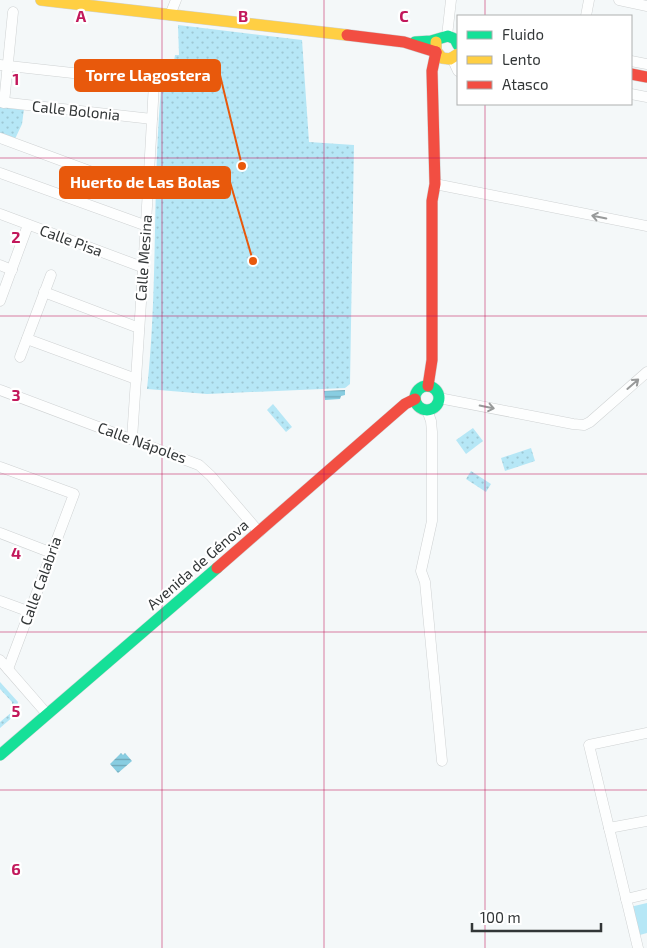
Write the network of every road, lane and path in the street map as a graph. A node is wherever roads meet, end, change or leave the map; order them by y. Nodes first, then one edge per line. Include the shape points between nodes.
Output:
1 (41, 0) edge
2 (176, 0) edge
3 (451, 0) edge
4 (589, 0) edge
5 (619, 0) edge
6 (635, 2) edge
7 (647, 6) edge
8 (13, 12) dead end
9 (170, 15) junction
10 (586, 15) edge
11 (408, 43) junction
12 (451, 44) edge
13 (436, 52) junction
14 (632, 61) edge
15 (647, 64) edge
16 (4, 66) edge
17 (457, 67) edge
18 (632, 74) edge
19 (647, 77) edge
20 (632, 94) edge
21 (647, 97) edge
22 (2, 103) edge
23 (432, 110) junction
24 (152, 119) junction
25 (0, 138) edge
26 (0, 172) edge
27 (435, 184) junction
28 (149, 193) junction
29 (0, 214) edge
30 (28, 225) junction
31 (147, 226) junction
32 (647, 226) edge
33 (0, 265) edge
34 (142, 267) junction
35 (12, 270) junction
36 (51, 275) dead end
37 (44, 292) junction
38 (0, 301) edge
39 (139, 328) junction
40 (26, 339) junction
41 (20, 357) dead end
42 (647, 372) edge
43 (136, 379) junction
44 (428, 386) junction
45 (0, 390) edge
46 (439, 398) junction
47 (415, 399) junction
48 (427, 410) junction
49 (132, 439) junction
50 (0, 467) edge
51 (259, 532) junction
52 (0, 533) edge
53 (52, 553) junction
54 (0, 601) edge
55 (30, 612) junction
56 (0, 660) edge
57 (8, 669) junction
58 (47, 714) junction
59 (647, 733) edge
60 (0, 755) edge
61 (442, 761) dead end
62 (647, 821) edge
63 (609, 828) junction
64 (647, 894) edge
65 (626, 899) junction
66 (638, 948) edge

1 - 9 street
2 - 9 street
3 - 12 street
4 - 10 street
5 - 6 street
6 - 7 street
8 - 16 street
9 - 11 street
11 - 12 street
11 - 13 street
11 - 23 street via 424,53 424,89
12 - 13 street via 436,43
12 - 17 street
12 - 23 street via 434,87
13 - 23 street via 432,71
14 - 15 street
16 - 22 street
16 - 24 street, Calle Mesina via 154,82
18 - 19 street
20 - 21 street
22 - 24 street, Calle Bolonia
23 - 27 street
24 - 28 street, Calle Mesina
25 - 28 street
26 - 31 street
32 -> 27 street
27 - 44 street via 432,201 432,360
28 - 31 street, Calle Mesina
29 - 30 street, Calle Pisa
30 - 34 street, Calle Pisa
30 - 35 street
31 - 34 street, Calle Mesina
33 - 35 street
34 - 39 street, Calle Mesina
35 - 38 street
36 - 37 street
37 - 39 street
37 - 40 street
39 - 43 street, Calle Mesina
40 - 41 street
40 - 43 street
46 -> 42 street via 584,425
43 - 49 street, Calle Mesina
44 - 46 street via 436,390
44 - 47 street via 419,390
45 - 49 street, Calle Nápoles
46 - 48 street via 436,406
47 - 48 street via 418,406
47 - 51 street, Avenida de Génova via 405,404
48 - 61 street via 432,432 432,521 422,571
49 - 51 street, Calle Nápoles via 203,468
50 - 53 street, Calle Calabria via 74,494
51 - 58 street, Avenida de Génova
52 - 53 street
53 - 55 street, Calle Calabria
54 - 55 street
55 - 57 street, Calle Calabria
56 - 57 street
57 - 58 street
58 - 60 street, Avenida de Génova
59 - 63 street via 590,745
62 - 63 street
63 - 65 street
64 - 65 street
65 - 66 street

